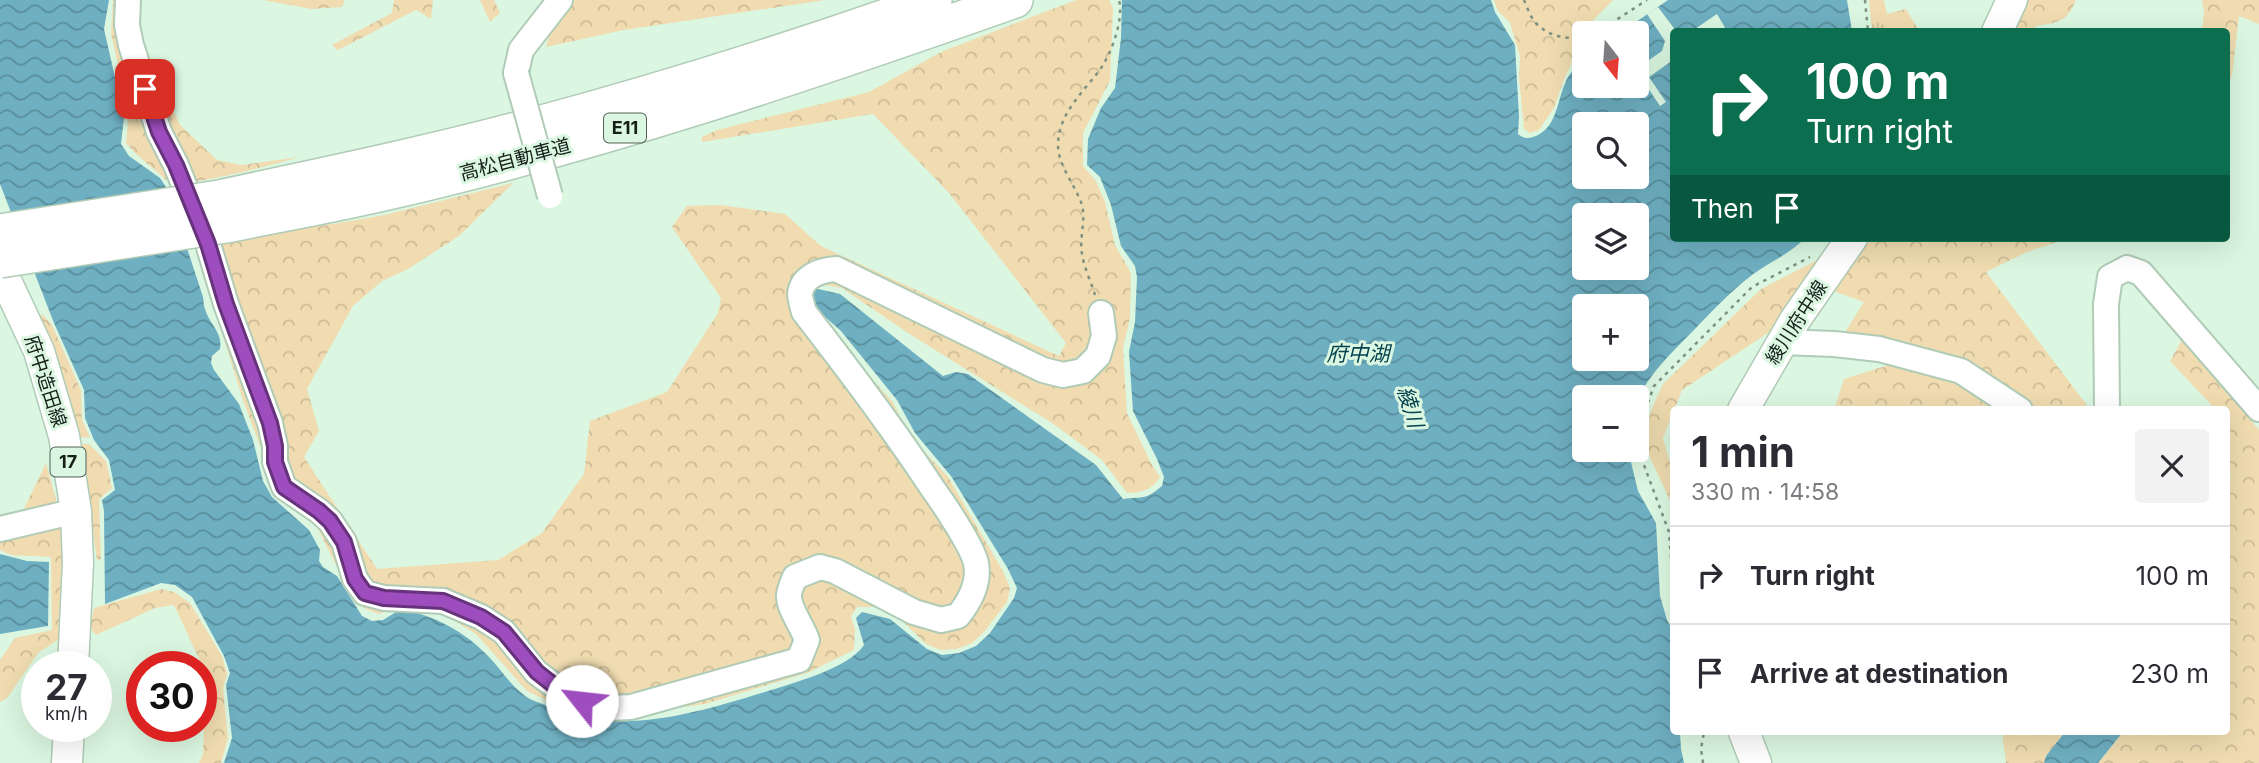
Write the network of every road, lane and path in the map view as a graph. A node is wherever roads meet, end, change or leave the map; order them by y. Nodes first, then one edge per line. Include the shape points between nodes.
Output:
1 (128, 0) edge
2 (560, 0) edge
3 (934, 0) edge
4 (1015, 0) edge
5 (1119, 0) edge
6 (1524, 0) edge
7 (1647, 0) edge
8 (1865, 0) edge
9 (2012, 0) edge
10 (1615, 21) edge
11 (1868, 28) edge
12 (2000, 28) edge
13 (1572, 39) edge
14 (550, 196) dead end
15 (223, 211) junction
16 (0, 232) edge
17 (1849, 242) edge
18 (1818, 252) dead end
19 (0, 260) edge
20 (0, 268) edge
21 (7, 301) edge
22 (1101, 313) joint
23 (1781, 342) junction
24 (1745, 406) edge
25 (2014, 406) edge
26 (2107, 406) edge
27 (2259, 409) edge
28 (76, 510) junction
29 (0, 529) edge
30 (1670, 545) edge
31 (74, 651) edge
32 (1703, 735) edge
33 (1745, 735) edge
34 (68, 742) edge
35 (67, 763) edge
36 (1703, 763) edge
37 (1756, 763) edge

1 - 22 street via 131,45 159,132 208,244 270,423 284,487 330,521 365,593 443,601 481,617 504,632 537,672 582,701 608,708 631,707 799,660 807,640 789,595 795,577 820,567 914,612 941,620 958,616 970,602 977,579 976,561 884,415 804,312 800,295 807,279 821,270 836,269 1043,370 1063,375 1083,370 1098,355 1104,336
2 - 14 street, bridge via 521,50 516,73
3 - 15 highway, 高松自動車道 / E11 via 695,79
4 - 15 highway, 高松自動車道 / E11 via 704,105 524,157 392,191
5 - 22 path via 1114,38 1101,68 1071,105 1058,146 1082,206 1082,253
6 - 13 path via 1535,22 1554,36
7 - 10 path
8 - 11 path
9 - 12 main road
15 - 16 highway, 高松自動車道 / E11, bridge
15 - 19 highway, 高松自動車道 / E11, bridge
17 - 23 main road, 綾川府中線
18 - 30 path via 1752,287 1654,386 1638,449
20 - 21 main road, 府中造田線 / 17
21 - 28 main road, 府中造田線 / 17 via 39,351 64,436
23 - 24 main road, 綾川府中線
23 - 25 street via 1879,349 1961,371
26 - 27 street via 2106,304 2110,277 2127,268 2141,273
28 - 29 street
28 - 31 main road, 府中造田線 / 17
32 - 36 path
33 - 37 main road
34 - 35 main road

